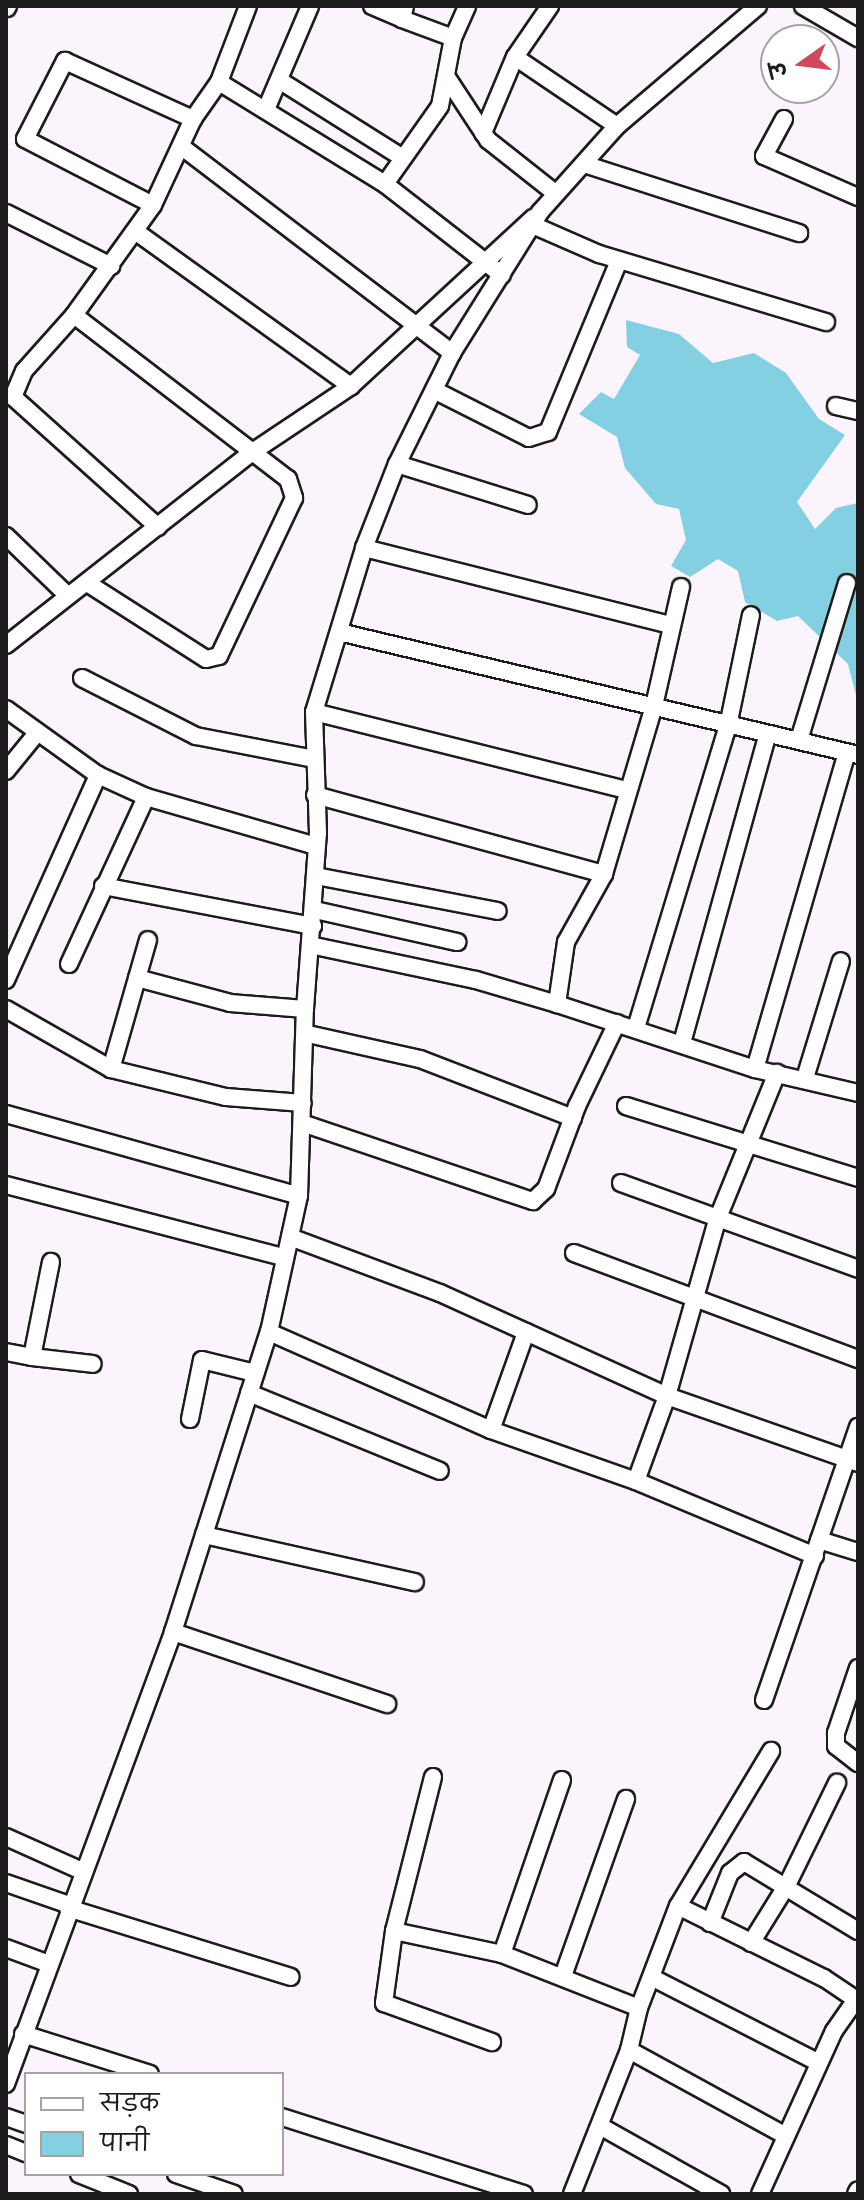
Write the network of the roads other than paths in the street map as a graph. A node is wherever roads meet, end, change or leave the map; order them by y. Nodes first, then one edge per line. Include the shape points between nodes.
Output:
1 (248, 6) edge
2 (310, 6) edge
3 (372, 6) edge
4 (467, 6) edge
5 (550, 6) edge
6 (758, 6) edge
7 (803, 6) edge
8 (404, 12) edge
9 (453, 38) junction
10 (858, 38) edge
11 (515, 57) junction
12 (446, 76) junction
13 (279, 80) junction
14 (219, 82) junction
15 (267, 107) junction
16 (193, 119) junction
17 (784, 119) dead end
18 (617, 126) junction
19 (483, 133) junction
20 (182, 147) junction
21 (403, 158) junction
22 (587, 165) junction
23 (385, 184) junction
24 (555, 193) junction
25 (858, 197) edge
26 (153, 205) junction
27 (6, 213) edge
28 (537, 219) junction
29 (135, 231) junction
30 (799, 233) dead end
31 (484, 259) junction
32 (619, 261) junction
33 (111, 266) junction
34 (502, 275) junction
35 (74, 315) junction
36 (415, 322) junction
37 (826, 322) dead end
38 (452, 353) junction
39 (351, 386) junction
40 (434, 390) junction
41 (10, 395) edge
42 (836, 406) dead end
43 (858, 411) edge
44 (251, 453) junction
45 (397, 464) junction
46 (528, 505) dead end
47 (158, 527) junction
48 (6, 536) edge
49 (364, 548) junction
50 (87, 583) junction
51 (847, 583) dead end
52 (681, 587) dead end
53 (67, 595) junction
54 (751, 615) dead end
55 (671, 625) junction
56 (339, 632) junction
57 (6, 645) edge
58 (82, 678) dead end
59 (654, 706) junction
60 (6, 709) edge
61 (314, 712) junction
62 (728, 726) junction
63 (37, 733) junction
64 (767, 736) junction
65 (799, 740) junction
66 (853, 754) edge
67 (314, 759) junction
68 (6, 771) edge
69 (98, 775) junction
70 (627, 790) junction
71 (315, 795) junction
72 (146, 797) junction
73 (316, 846) junction
74 (604, 874) junction
75 (316, 876) junction
76 (103, 886) junction
77 (498, 911) dead end
78 (314, 918) junction
79 (148, 940) dead end
80 (457, 942) dead end
81 (310, 945) junction
82 (841, 961) dead end
83 (69, 964) dead end
84 (137, 978) junction
85 (6, 980) edge
86 (557, 1004) junction
87 (6, 1008) edge
88 (305, 1009) junction
89 (617, 1023) junction
90 (636, 1028) junction
91 (308, 1034) junction
92 (682, 1043) junction
93 (111, 1069) junction
94 (755, 1069) junction
95 (777, 1073) junction
96 (805, 1078) junction
97 (858, 1093) edge
98 (303, 1103) junction
99 (626, 1106) dead end
100 (6, 1114) edge
101 (573, 1118) junction
102 (302, 1123) junction
103 (748, 1147) junction
104 (858, 1178) edge
105 (621, 1183) dead end
106 (6, 1185) edge
107 (299, 1196) junction
108 (717, 1220) junction
109 (290, 1237) junction
110 (574, 1253) dead end
111 (282, 1257) junction
112 (51, 1262) dead end
113 (858, 1269) edge
114 (695, 1302) junction
115 (269, 1332) junction
116 (526, 1332) junction
117 (6, 1352) edge
118 (32, 1357) junction
119 (858, 1359) edge
120 (93, 1364) dead end
121 (255, 1373) junction
122 (249, 1393) junction
123 (667, 1396) junction
124 (190, 1419) dead end
125 (858, 1427) edge
126 (491, 1430) junction
127 (852, 1462) edge
128 (440, 1471) dead end
129 (636, 1481) junction
130 (204, 1535) junction
131 (817, 1548) junction
132 (858, 1552) edge
133 (415, 1582) dead end
134 (173, 1632) junction
135 (858, 1668) edge
136 (764, 1700) dead end
137 (387, 1704) dead end
138 (771, 1751) dead end
139 (858, 1763) edge
140 (433, 1777) dead end
141 (562, 1780) dead end
142 (837, 1783) dead end
143 (626, 1799) dead end
144 (6, 1837) edge
145 (82, 1871) junction
146 (6, 1883) edge
147 (787, 1885) junction
148 (678, 1906) junction
149 (69, 1907) junction
150 (710, 1923) junction
151 (857, 1929) edge
152 (394, 1931) junction
153 (751, 1943) junction
154 (6, 1948) edge
155 (502, 1954) junction
156 (49, 1964) junction
157 (563, 1976) junction
158 (291, 1977) dead end
159 (653, 1978) junction
160 (857, 2000) edge
161 (639, 2008) junction
162 (23, 2034) junction
163 (492, 2042) dead end
164 (629, 2050) junction
165 (819, 2063) junction
166 (144, 2072) edge
167 (6, 2084) edge
168 (284, 2118) edge
169 (600, 2126) junction
170 (784, 2135) junction
171 (84, 2176) edge
172 (182, 2176) edge
173 (129, 2194) edge
174 (234, 2194) edge
175 (524, 2194) edge
176 (572, 2194) edge
177 (721, 2194) edge
178 (760, 2194) edge

1 - 14 street
2 - 13 street
3 - 8 street
4 - 9 street
5 - 11 street
6 - 18 street
7 - 10 street
8 - 9 street
9 - 12 street
11 - 18 street
11 - 19 street
12 - 19 street
12 - 21 street via 440,106
13 - 15 street
13 - 21 street
14 - 15 street
14 - 16 street
15 - 23 street
16 - 20 street
16 - 26 street via 65,61 25,139
17 - 25 street via 764,156
18 - 22 street
19 - 24 street via 508,161
20 - 26 street
20 - 36 street
21 - 23 street
22 - 24 street
22 - 30 street
23 - 31 street
24 - 28 street
26 - 29 street
27 - 33 street
28 - 31 street
28 - 32 street
28 - 34 street
29 - 33 street
29 - 39 street
31 - 34 street
31 - 36 street
32 - 37 street
32 - 40 street via 548,432 529,438
33 - 35 street
34 - 38 street
35 - 41 street via 24,371
35 - 44 street
36 - 38 street
36 - 39 street
38 - 40 street
39 - 44 street
40 - 45 street
41 - 47 street
42 - 43 street
44 - 47 street
44 - 50 street via 288,479 294,498 219,656 206,659
45 - 46 street
45 - 49 street
47 - 50 street
48 - 53 street
49 - 55 street
49 - 56 street
50 - 53 street
51 - 65 street
52 - 55 street
53 - 57 street
54 - 62 street
55 - 59 street
56 - 59 street
56 - 61 street
58 - 67 street via 196,736
59 - 62 street
59 - 70 street
60 - 63 street
61 - 67 street
61 - 70 street
62 - 64 street
62 - 90 street
63 - 68 street
63 - 69 street
64 - 65 street
64 - 92 street
65 - 66 street
66 - 94 street
67 - 71 street
69 - 72 street
69 - 85 street
70 - 74 street
71 - 73 street
71 - 74 street
72 - 73 street
72 - 76 street
73 - 75 street
74 - 86 street via 566,942
75 - 77 street
75 - 78 street
76 - 78 street
76 - 83 street
78 - 80 street
78 - 81 street
79 - 84 street
81 - 86 street via 476,980
81 - 88 street
82 - 96 street
84 - 88 street via 230,1003
84 - 93 street
86 - 89 street
87 - 93 street
88 - 91 street
89 - 90 street
89 - 101 street
90 - 92 street
91 - 98 street
91 - 101 street via 420,1059
92 - 94 street
93 - 98 street via 226,1097
94 - 95 street
95 - 96 street
95 - 103 street
96 - 97 street
98 - 102 street
99 - 103 street
100 - 107 street
101 - 102 street via 546,1189 533,1201
102 - 107 street
103 - 104 street
103 - 108 street
105 - 108 street
106 - 111 street
107 - 109 street
108 - 113 street
108 - 114 street
109 - 111 street
109 - 116 street via 440,1293
110 - 114 street
111 - 115 street
112 - 118 street
114 - 119 street
114 - 123 street
115 - 121 street
115 - 126 street
116 - 123 street
116 - 126 street
117 - 118 street
118 - 120 street
121 - 122 street
121 - 124 street via 202,1360
122 - 128 street
122 - 130 street
123 - 127 street
123 - 129 street
125 - 127 street
126 - 129 street
127 - 131 street
129 - 131 street
130 - 133 street
130 - 134 street
131 - 132 street
131 - 136 street
134 - 137 street
134 - 145 street
135 - 139 street via 836,1733 836,1746
138 - 148 street
140 - 152 street
141 - 155 street
142 - 147 street
143 - 157 street
144 - 145 street
145 - 149 street
146 - 149 street
147 - 150 street via 761,1868 737,1864
147 - 151 street
147 - 153 street
148 - 150 street
148 - 159 street
149 - 156 street
149 - 158 street
150 - 153 street
152 - 155 street
152 - 163 street via 384,2003
153 - 160 street
154 - 156 street
155 - 157 street
156 - 162 street
157 - 161 street
159 - 161 street
159 - 165 street
160 - 165 street
161 - 164 street
162 - 166 street
162 - 167 street
164 - 169 street
164 - 170 street
165 - 170 street
168 - 175 street
169 - 176 street
169 - 177 street
170 - 178 street
171 - 173 street
172 - 174 street

